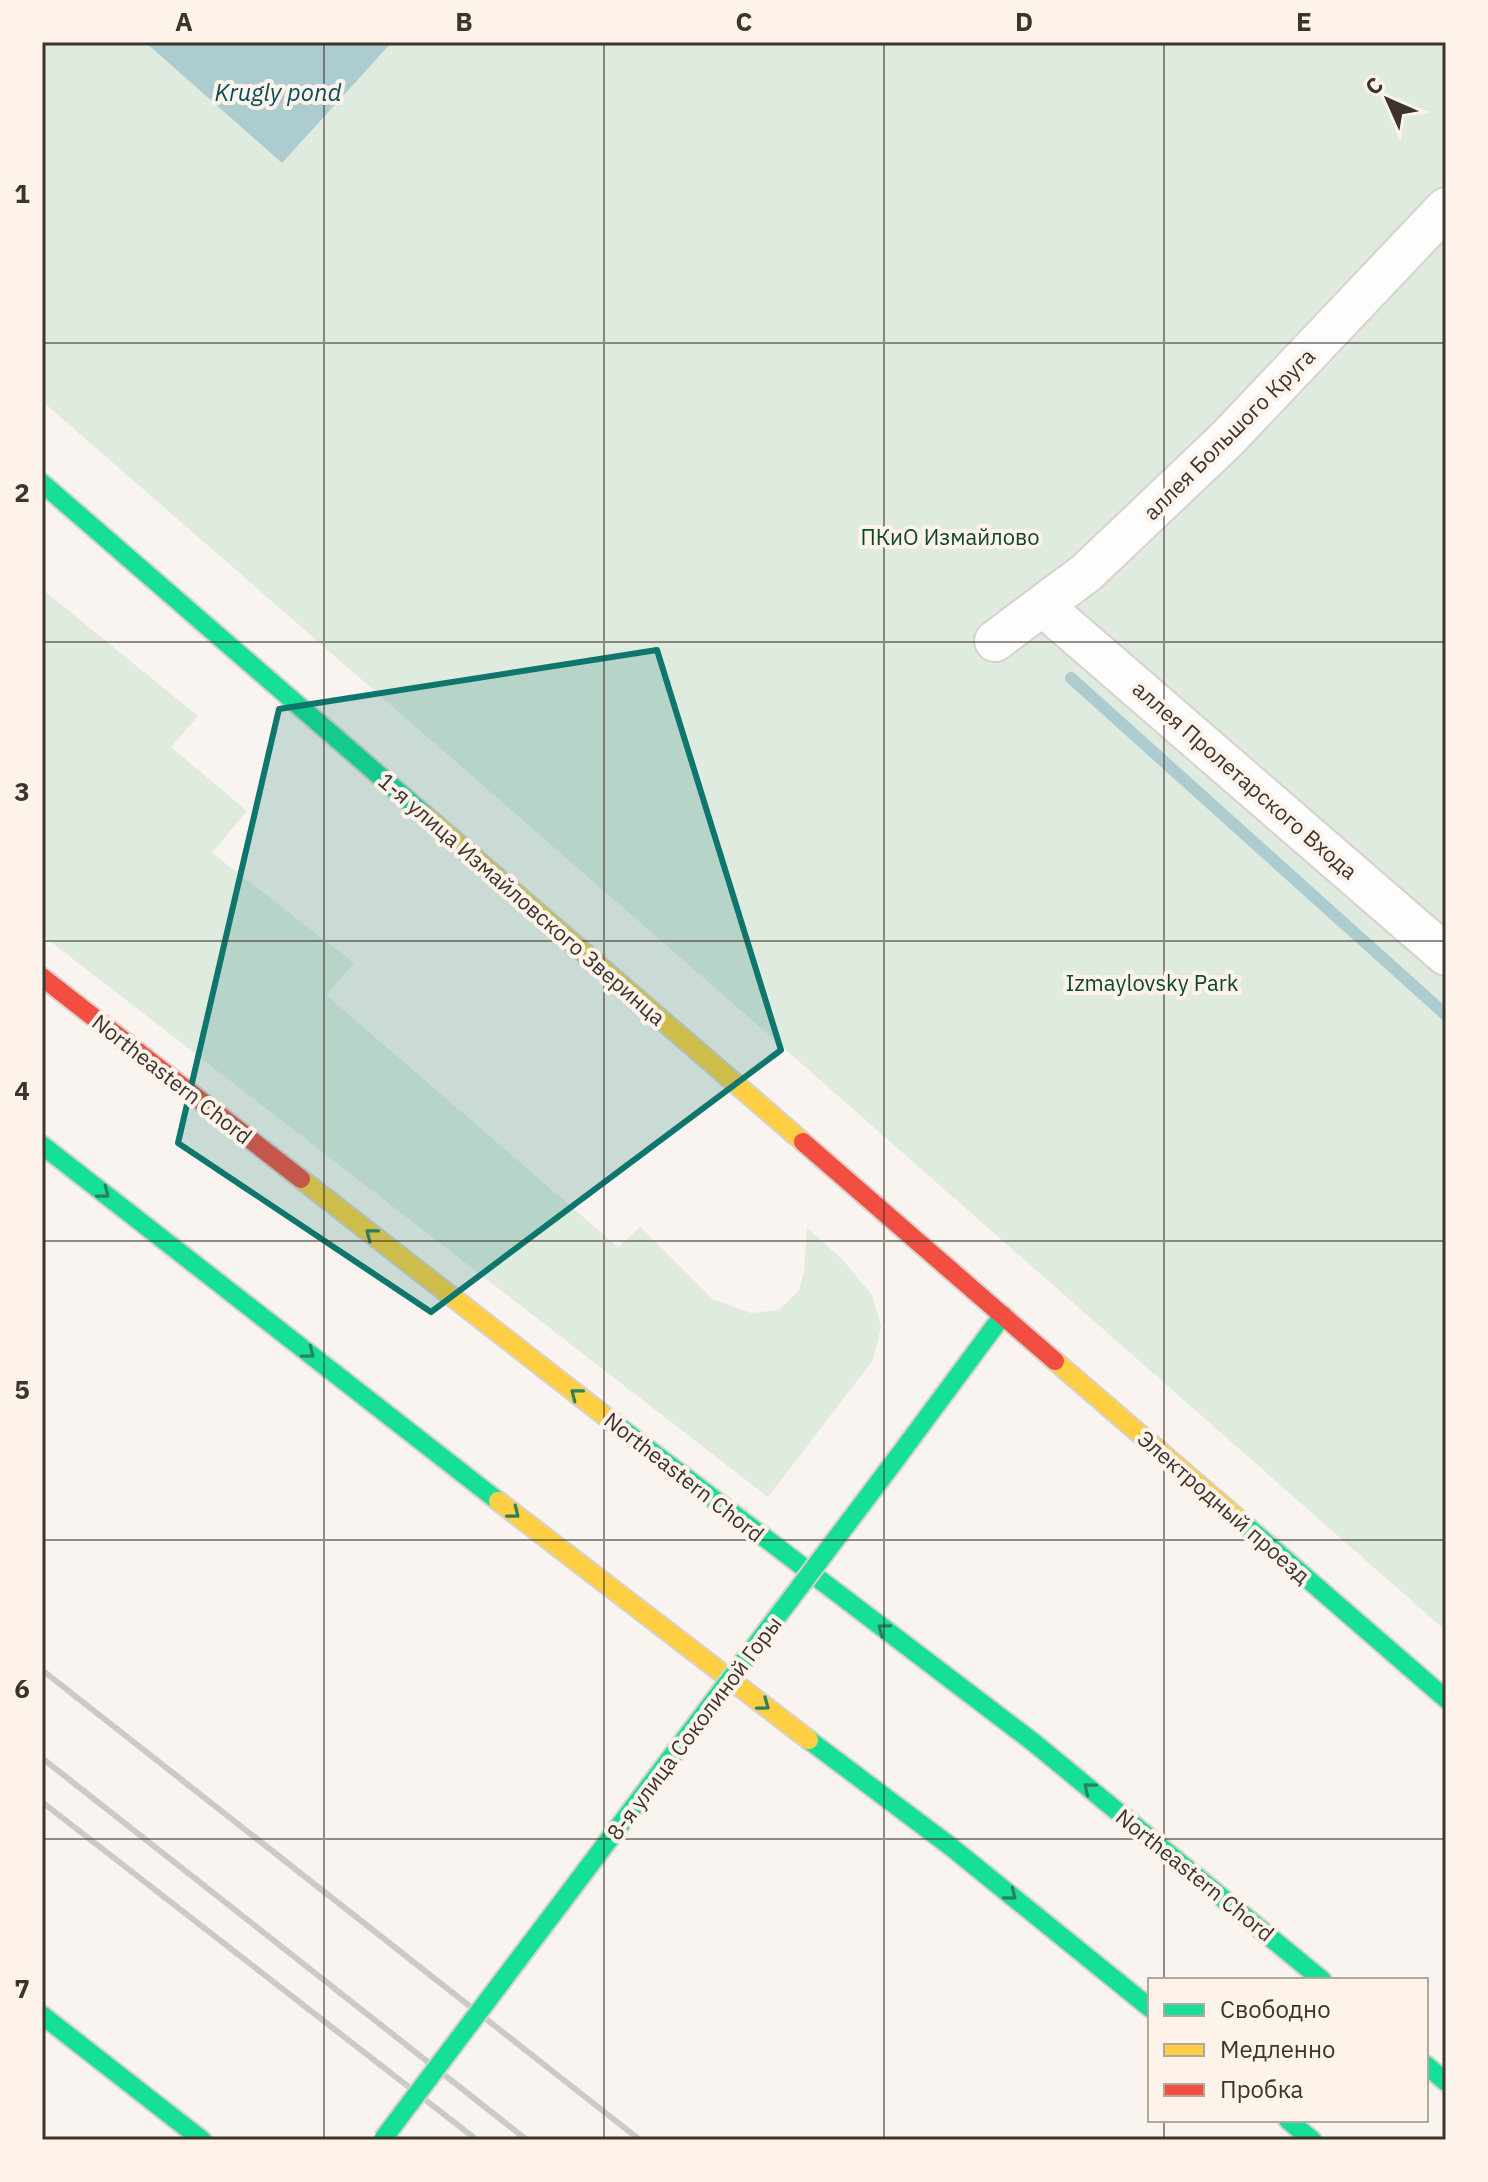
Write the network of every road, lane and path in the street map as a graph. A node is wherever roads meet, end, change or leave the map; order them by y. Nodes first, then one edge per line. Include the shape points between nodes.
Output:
1 (1446, 208) edge
2 (42, 483) edge
3 (1044, 607) junction
4 (995, 641) dead end
5 (1446, 955) edge
6 (42, 977) edge
7 (42, 1145) edge
8 (1003, 1315) junction
9 (1446, 1699) edge
10 (1320, 1978) edge
11 (1148, 2006) edge
12 (42, 2015) edge
13 (1428, 2067) edge
14 (1446, 2082) edge
15 (1290, 2122) edge
16 (202, 2140) edge
17 (383, 2140) edge
18 (1312, 2140) edge

1 - 3 street, аллея Большого Круга via 1227,439
2 - 8 street, 1-я улица Измайловского Зверинца
3 - 4 street, аллея Большого Круга
3 - 5 street, аллея Пролетарского Входа
10 -> 6 street, Northeastern Chord via 1033,1742 710,1498
7 -> 11 street via 950,1846
8 - 9 street, Электродный проезд
8 - 17 street, 8-я улица Соколиной Горы, bridge
12 - 16 street
13 - 14 street
15 - 18 street

